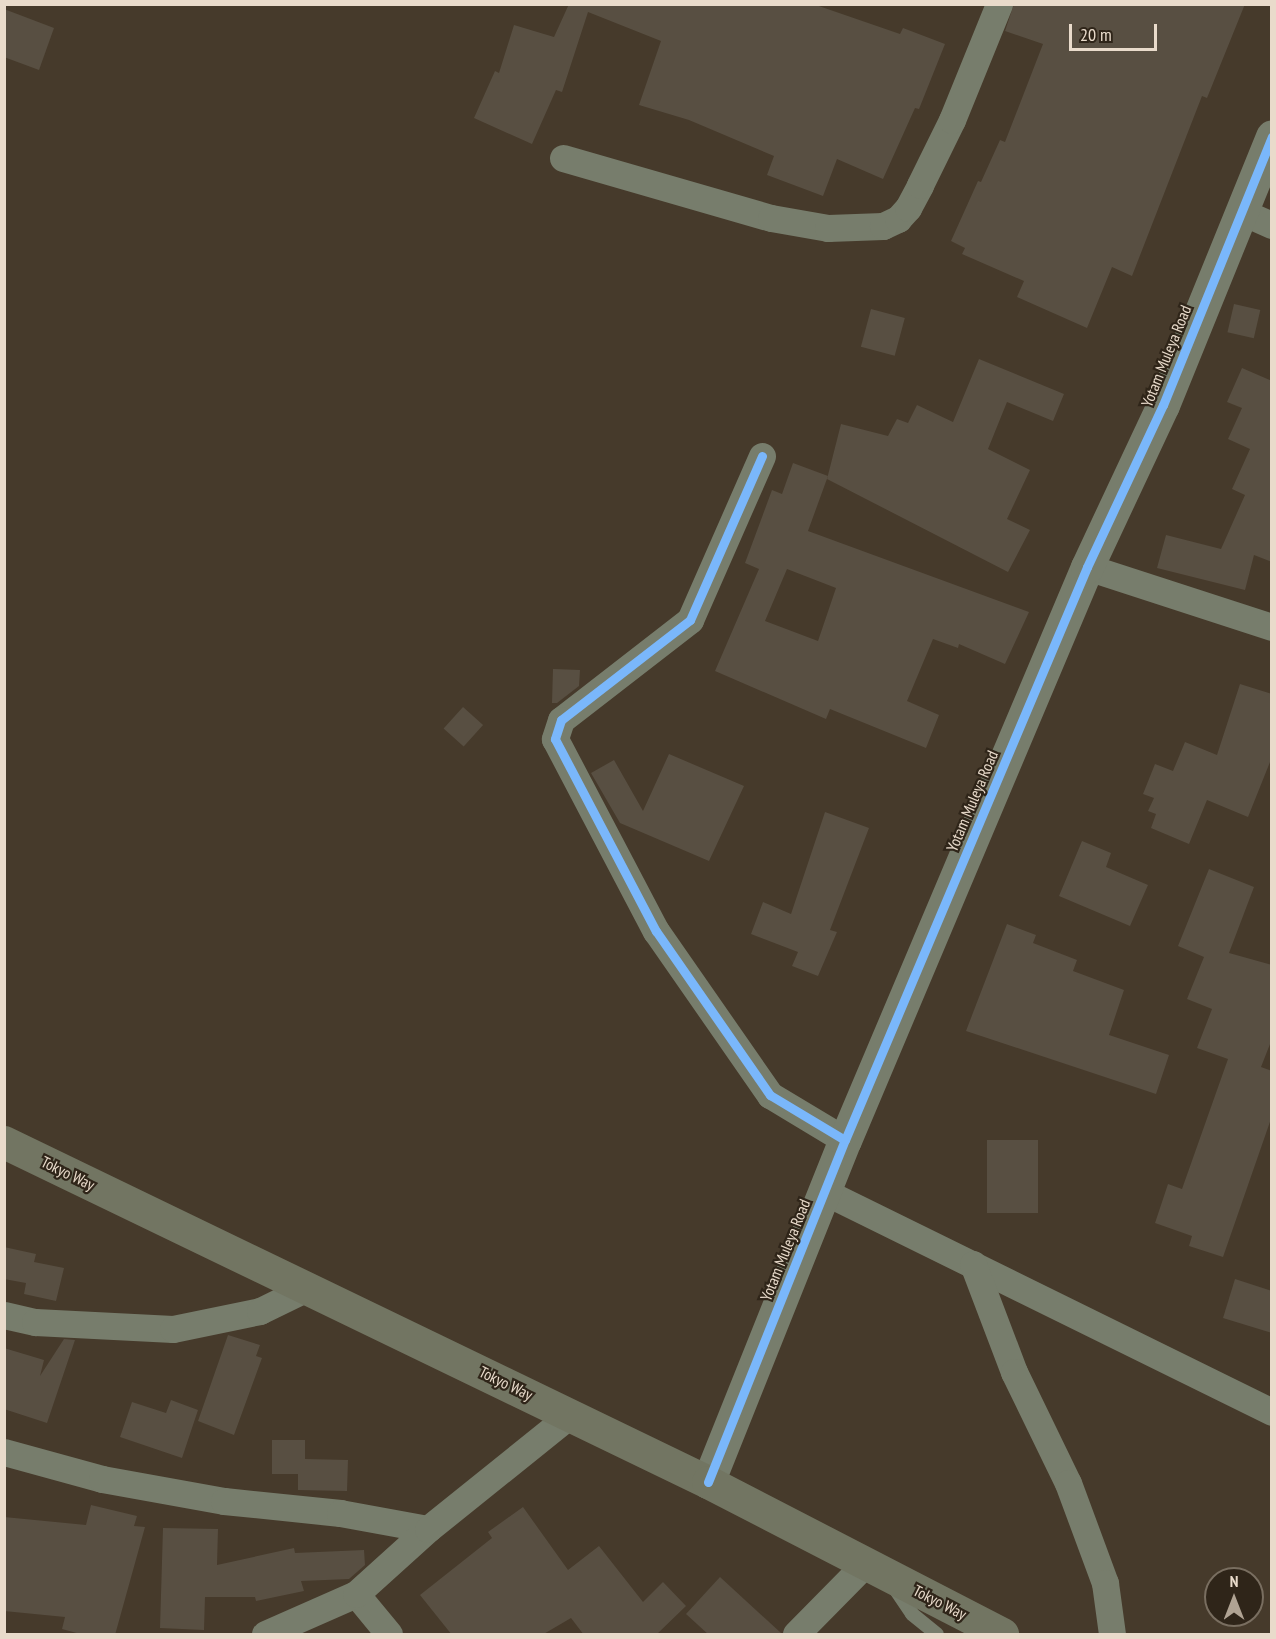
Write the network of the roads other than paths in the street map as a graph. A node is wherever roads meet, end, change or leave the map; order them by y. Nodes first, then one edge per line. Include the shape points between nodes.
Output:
1 (999, 4) edge
2 (1272, 136) edge
3 (563, 158) dead end
4 (1240, 211) junction
5 (1272, 225) edge
6 (762, 456) dead end
7 (1087, 567) junction
8 (1272, 627) edge
9 (845, 1140) junction
10 (4, 1142) edge
11 (825, 1192) junction
12 (973, 1264) junction
13 (307, 1288) junction
14 (4, 1315) edge
15 (1272, 1412) edge
16 (571, 1414) junction
17 (4, 1452) edge
18 (708, 1482) junction
19 (428, 1530) junction
20 (876, 1568) junction
21 (356, 1594) junction
22 (265, 1635) edge
23 (389, 1635) edge
24 (796, 1635) edge
25 (937, 1635) edge
26 (1002, 1635) edge
27 (1112, 1635) edge

1 - 3 street via 952,120 920,185 908,208 898,219 884,225 828,228 771,218
2 - 4 street, Yotam Muleya Road
4 - 5 street
4 - 7 street, Yotam Muleya Road via 1163,405
6 - 9 street via 690,620 561,720 555,740 656,931 770,1095
7 - 8 street
7 - 9 street, Yotam Muleya Road
9 - 11 street, Yotam Muleya Road
10 - 13 main road, Tokyo Way
11 - 12 street
11 - 18 street, Yotam Muleya Road
12 - 15 street
12 - 27 street via 1014,1372 1072,1494 1105,1583
13 - 14 street via 260,1311 173,1329 35,1322
13 - 16 main road, Tokyo Way
16 - 18 main road, Tokyo Way
16 - 19 street
17 - 19 street via 102,1479 224,1501 340,1513
18 - 20 main road, Tokyo Way
19 - 21 street
20 - 24 street
20 - 25 lane via 912,1614
20 - 26 main road, Tokyo Way
21 - 22 street
21 - 23 street

